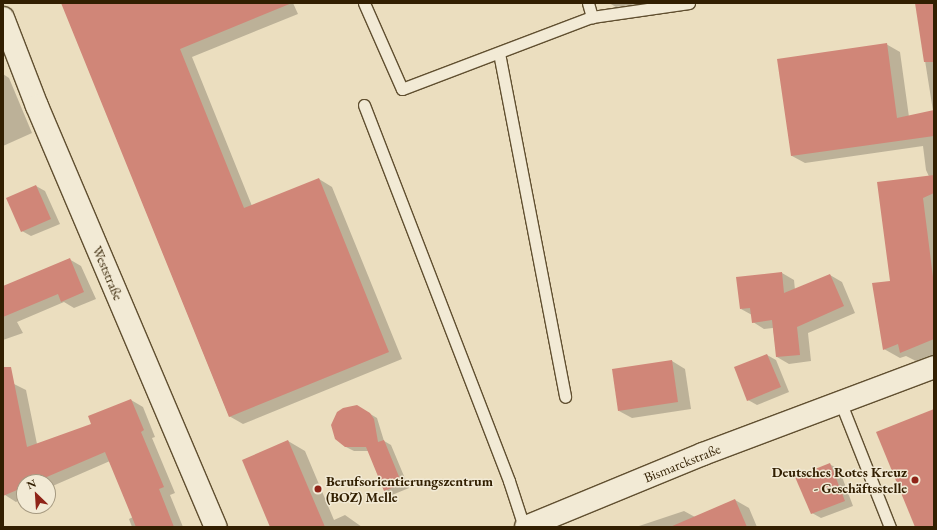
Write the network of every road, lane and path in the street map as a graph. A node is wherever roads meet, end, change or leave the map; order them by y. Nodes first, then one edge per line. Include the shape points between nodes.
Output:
1 (364, 3) edge
2 (588, 3) edge
3 (689, 3) edge
4 (592, 16) junction
5 (3, 18) edge
6 (499, 53) junction
7 (364, 105) dead end
8 (934, 367) edge
9 (565, 397) dead end
10 (840, 401) junction
11 (216, 527) edge
12 (525, 527) edge
13 (890, 527) edge

1 - 6 lane via 402,89
2 - 4 lane
3 - 4 lane
4 - 6 lane
5 - 11 street, Weststraße via 37,106
6 - 9 lane
7 - 12 lane
8 - 10 street, Bismarckstraße
10 - 12 street, Bismarckstraße
10 - 13 lane

